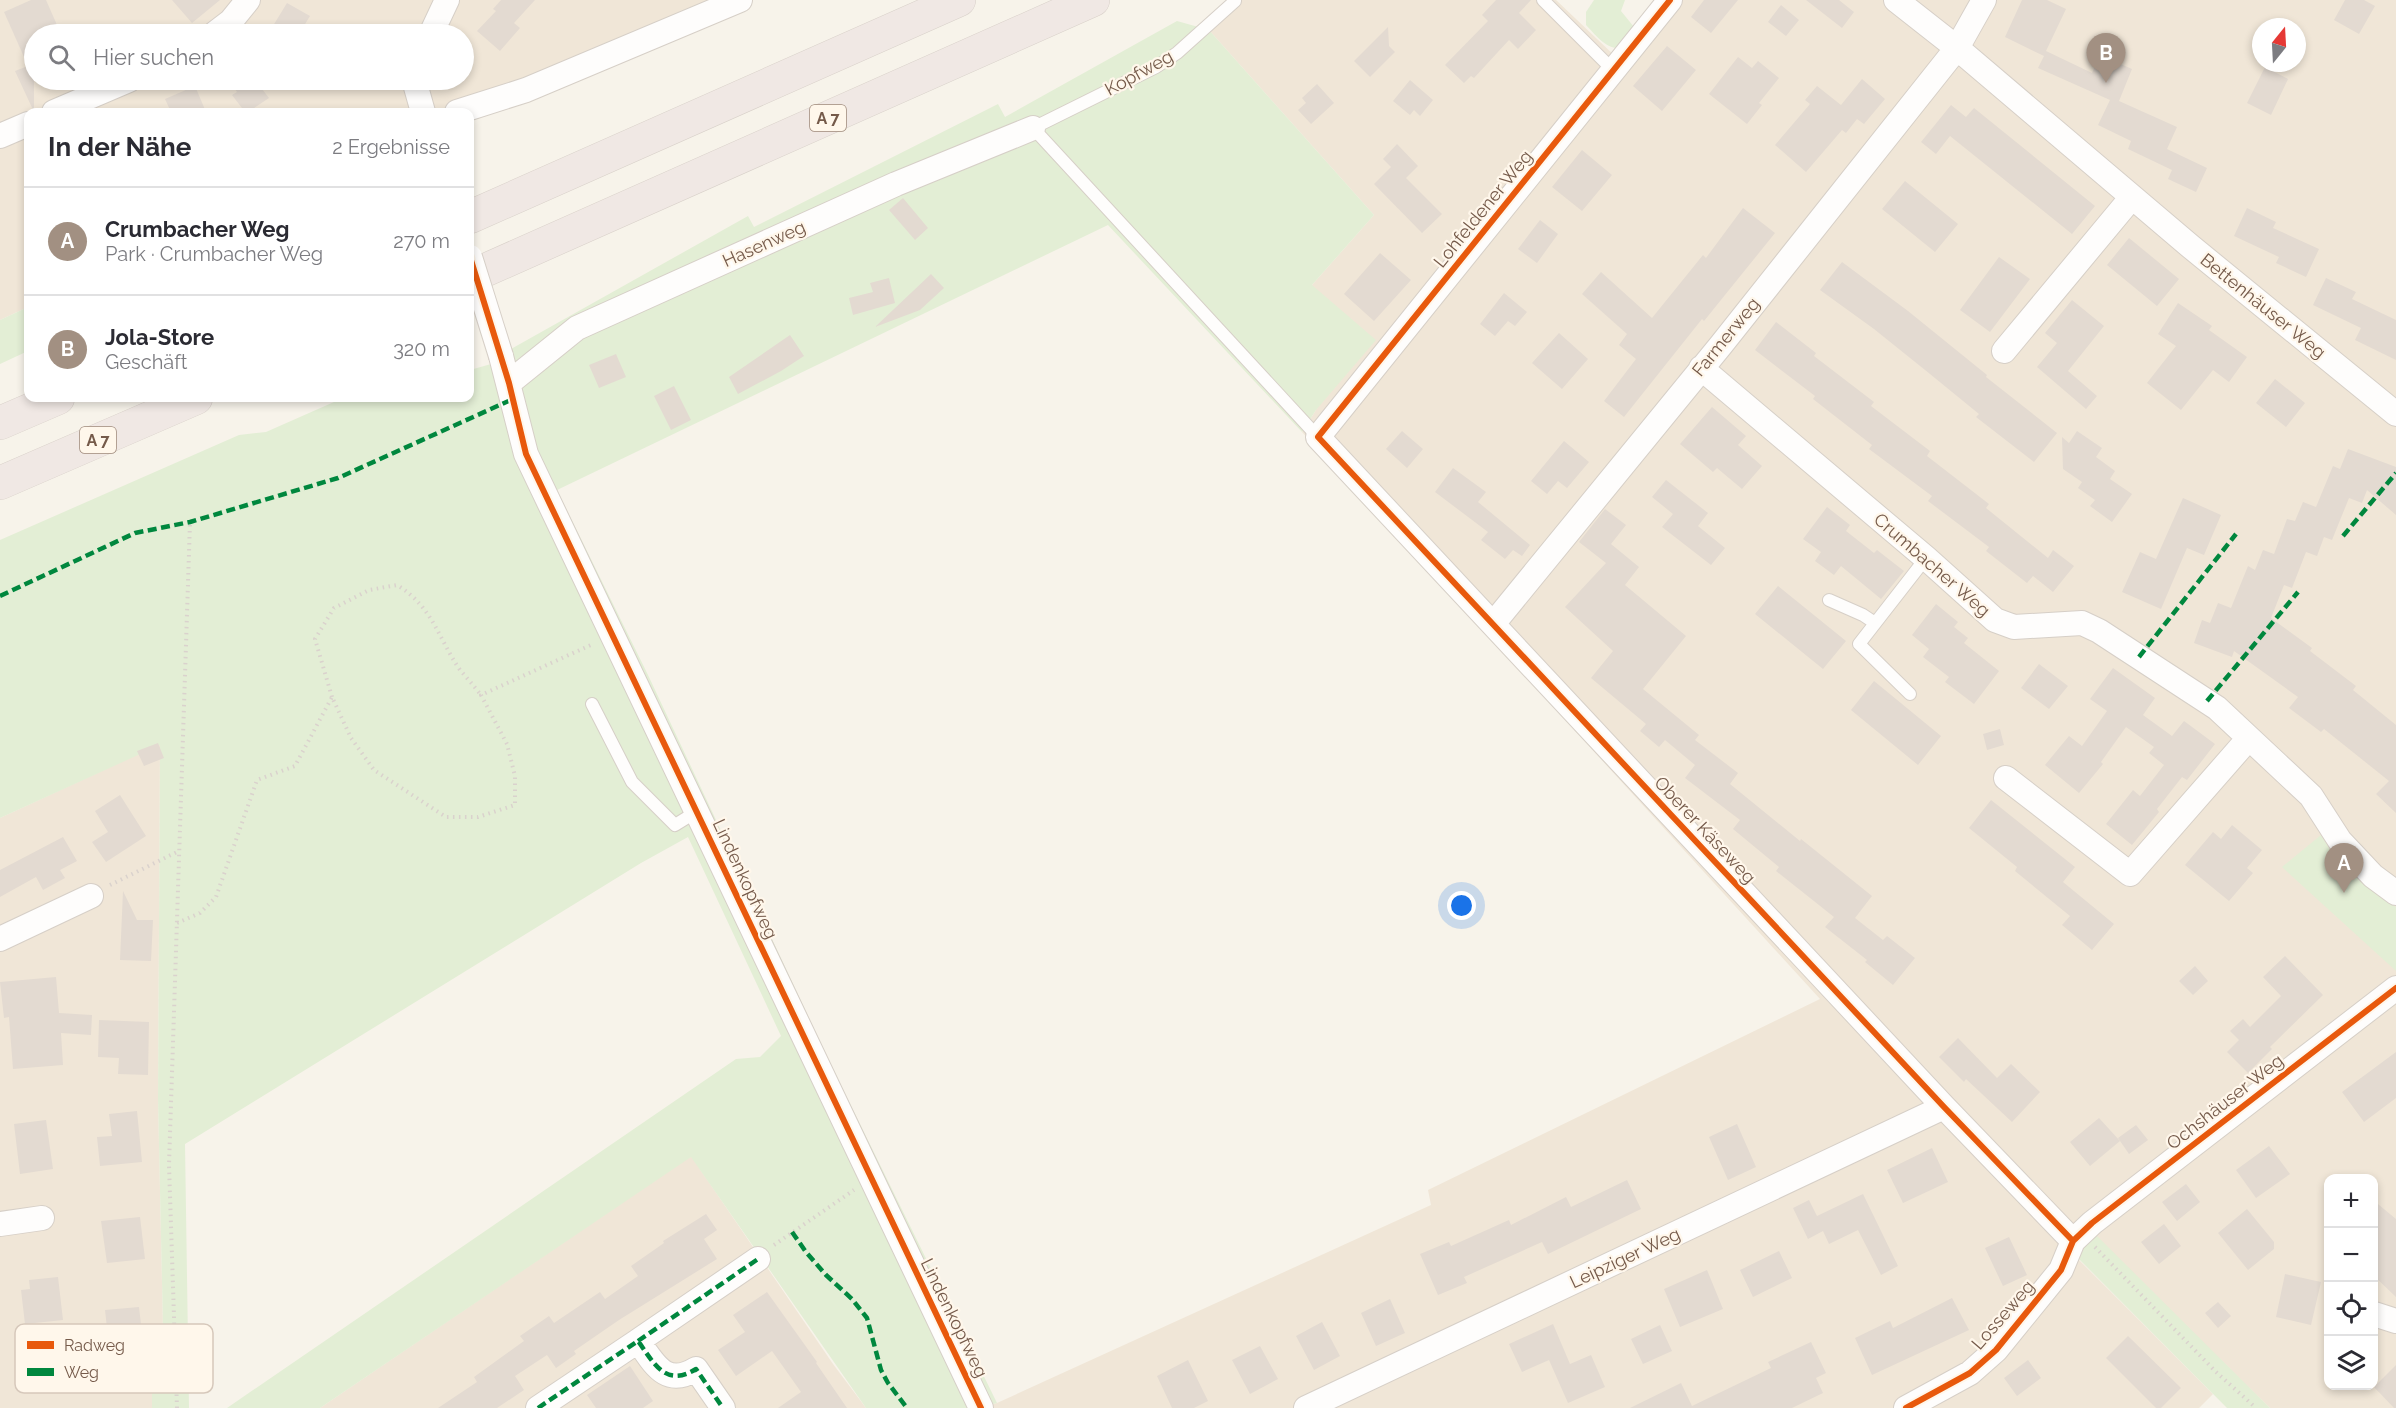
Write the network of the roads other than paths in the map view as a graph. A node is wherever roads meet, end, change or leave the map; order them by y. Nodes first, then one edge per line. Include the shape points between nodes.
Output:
1 (248, 0) edge
2 (447, 0) edge
3 (740, 0) edge
4 (959, 0) edge
5 (1093, 0) edge
6 (1543, 0) edge
7 (1670, 0) edge
8 (1896, 0) edge
9 (1984, 0) edge
10 (1235, 2) edge
11 (227, 24) edge
12 (436, 24) edge
13 (1957, 48) junction
14 (1614, 71) junction
15 (106, 90) edge
16 (417, 90) edge
17 (63, 108) edge
18 (422, 108) edge
19 (470, 108) edge
20 (24, 126) edge
21 (1033, 128) junction
22 (0, 136) edge
23 (2132, 197) junction
24 (474, 215) edge
25 (474, 270) edge
26 (474, 275) edge
27 (2004, 351) dead end
28 (1701, 368) junction
29 (509, 383) junction
30 (49, 402) edge
31 (186, 402) edge
32 (2396, 414) edge
33 (0, 423) edge
34 (1318, 437) junction
35 (0, 483) edge
36 (1926, 558) junction
37 (1829, 600) dead end
38 (1875, 623) junction
39 (1493, 624) junction
40 (1910, 694) dead end
41 (592, 704) dead end
42 (2249, 738) junction
43 (2006, 778) dead end
44 (696, 812) junction
45 (2396, 893) edge
46 (91, 896) road end
47 (0, 939) edge
48 (2396, 988) edge
49 (1944, 1107) junction
50 (42, 1218) dead end
51 (0, 1224) edge
52 (2078, 1236) junction
53 (758, 1259) road end
54 (2378, 1315) edge
55 (2396, 1320) edge
56 (638, 1341) junction
57 (538, 1408) edge
58 (723, 1408) edge
59 (981, 1408) edge
60 (1306, 1408) edge
61 (1906, 1408) edge

1 - 11 street
2 - 12 street
3 - 19 street via 526,90
4 - 24 highway
5 - 26 highway, A 7
6 - 14 lane
7 - 14 street, Lohfeldener Weg
8 - 13 street, Bettenhäuser Weg
9 - 13 street, Farmerweg
10 - 21 lane, Kopfweg via 1156,67
13 - 23 street, Bettenhäuser Weg
13 - 28 street, Farmerweg
14 - 34 street, Lohfeldener Weg
15 - 17 street
16 - 18 street
20 - 22 street
21 - 29 street, Hasenweg via 896,184 578,328
21 - 34 lane
23 - 27 street
23 - 32 street, Bettenhäuser Weg
25 - 29 street, Lindenkopfweg, bridge
28 - 36 street, Crumbacher Weg
28 - 39 street, Farmerweg
29 - 44 street, Lindenkopfweg via 526,454
30 - 33 highway
31 - 35 highway, A 7
34 - 39 street, Oberer Käseweg
36 - 38 lane
36 - 42 street, Crumbacher Weg via 1995,620 2014,627 2082,623 2212,705
37 - 38 lane
38 - 40 lane via 1859,644
39 - 49 street, Oberer Käseweg
41 - 44 lane via 632,782 675,825
42 - 43 street via 2130,874
42 - 45 street, Crumbacher Weg via 2311,796 2340,841 2373,876
44 - 59 street, Lindenkopfweg
46 - 47 street
48 - 52 street, Ochshäuser Weg
49 - 52 street, Oberer Käseweg
49 - 60 street, Leipziger Weg
50 - 51 street
52 - 61 street, Losseweg via 2061,1270 1996,1350 1970,1373
53 - 56 street
54 - 55 street
56 - 57 street
56 - 58 street via 662,1372 675,1377 696,1369

